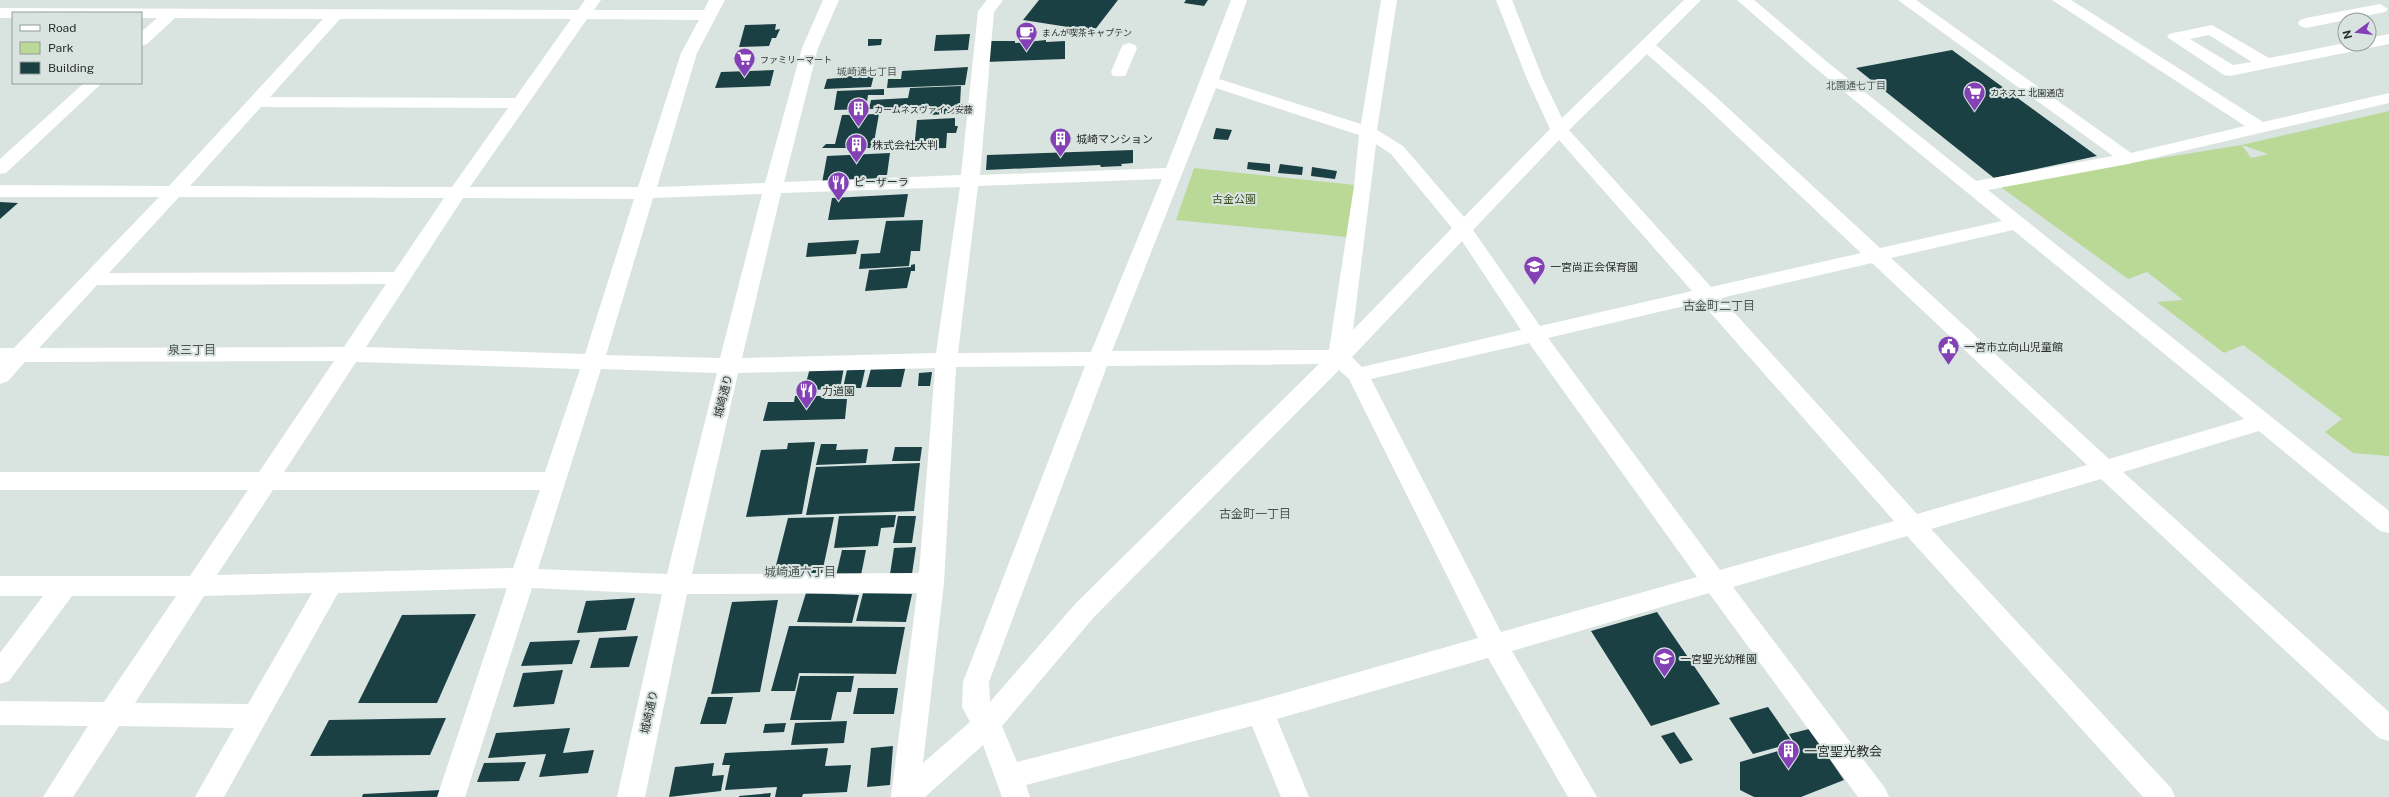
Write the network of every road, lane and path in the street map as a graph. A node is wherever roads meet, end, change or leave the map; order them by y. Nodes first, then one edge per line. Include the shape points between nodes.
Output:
1 (129, 0) edge
2 (293, 0) edge
3 (464, 0) edge
4 (831, 0) edge
5 (995, 0) edge
6 (1239, 0) edge
7 (1389, 0) edge
8 (1504, 0) edge
9 (1693, 0) edge
10 (1744, 0) edge
11 (1906, 0) edge
12 (2060, 0) edge
13 (2364, 0) edge
14 (588, 8) edge
15 (713, 8) edge
16 (2384, 11) edge
17 (115, 12) edge
18 (172, 12) junction
19 (0, 13) edge
20 (12, 13) edge
21 (280, 13) junction
22 (336, 14) junction
23 (451, 15) junction
24 (2306, 23) dead end
25 (2389, 39) edge
26 (142, 40) edge
27 (2377, 41) edge
28 (1647, 46) junction
29 (1129, 48) dead end
30 (2337, 50) edge
31 (2267, 64) dead end
32 (1119, 72) dead end
33 (1210, 81) junction
34 (93, 84) edge
35 (2389, 98) edge
36 (256, 102) junction
37 (522, 103) junction
38 (2260, 128) junction
39 (1559, 130) junction
40 (1368, 132) junction
41 (2128, 159) junction
42 (0, 169) edge
43 (1171, 173) junction
44 (970, 180) junction
45 (775, 187) junction
46 (1972, 187) junction
47 (0, 191) edge
48 (174, 192) junction
49 (645, 193) junction
50 (456, 194) junction
51 (2017, 223) junction
52 (1464, 230) junction
53 (1874, 254) junction
54 (400, 278) junction
55 (92, 279) junction
56 (1709, 296) junction
57 (1535, 335) junction
58 (349, 354) junction
59 (10, 355) edge
60 (1339, 357) junction
61 (1099, 358) junction
62 (946, 360) junction
63 (593, 362) junction
64 (731, 366) junction
65 (1358, 375) junction
66 (0, 376) edge
67 (2263, 422) junction
68 (2105, 469) junction
69 (266, 480) junction
70 (0, 481) edge
71 (553, 481) junction
72 (2389, 524) edge
73 (1912, 525) junction
74 (522, 578) junction
75 (1715, 582) junction
76 (332, 583) junction
77 (930, 583) junction
78 (677, 584) junction
79 (0, 586) edge
80 (65, 586) junction
81 (196, 586) junction
82 (1494, 644) junction
83 (0, 673) edge
84 (1260, 712) junction
85 (0, 713) edge
86 (110, 714) junction
87 (256, 716) junction
88 (987, 724) junction
89 (2389, 729) edge
90 (1013, 787) edge
91 (57, 797) edge
92 (209, 797) edge
93 (451, 797) edge
94 (631, 797) edge
95 (905, 797) edge
96 (1295, 797) edge
97 (1583, 797) edge
98 (1875, 797) edge
99 (2161, 797) edge

1 - 17 street
2 - 21 street
3 - 23 street
4 - 45 street, 城崎通り via 810,48
5 - 44 street via 986,11
6 - 33 street
7 - 40 street
8 - 39 street via 1535,79
9 - 28 street
10 - 46 street
11 - 41 street
12 - 38 street
13 - 16 street
14 - 15 street
14 - 23 street
14 - 37 street
15 - 49 street via 689,53
16 - 24 street
17 - 18 street
18 - 21 street
18 - 26 street
19 - 20 street
21 - 22 street
22 - 23 street
22 - 36 street
25 - 27 street
28 - 39 street
28 - 53 street via 1709,100
29 - 32 street
30 - 31 street via 2230,72 2175,37 2212,30
33 - 40 street
33 - 43 street
34 - 42 street
35 - 38 street
36 - 37 street
36 - 48 street
37 - 50 street
38 - 41 street
39 - 52 street
39 - 56 street
40 - 52 street via 1397,150
40 - 60 street
41 - 46 street
43 - 44 street
43 - 61 street
44 - 45 street
44 - 62 street
45 - 49 street
45 - 64 street, 城崎通り via 754,262
46 - 51 street
47 - 48 street
48 - 50 street
48 - 55 street
49 - 50 street
49 - 63 street
50 - 54 street
51 - 53 street
51 - 67 street
52 - 57 street
52 - 60 street
53 - 56 street
53 - 68 street
54 - 55 street
54 - 58 street
55 - 59 street
56 - 57 street
56 - 73 street
57 - 65 street
57 - 75 street
58 - 59 street
58 - 63 street
58 - 69 street
59 - 66 street
60 - 61 street
60 - 65 street
60 - 88 street via 1085,610
61 - 62 street
61 - 88 street via 976,682 976,707
62 - 64 street
62 - 77 street
63 - 64 street
63 - 71 street
64 - 78 street, 城崎通り
65 - 82 street
67 - 68 street
67 - 72 street
68 - 73 street
68 - 89 street
69 - 70 street
69 - 71 street
69 - 81 street
71 - 74 street
73 - 75 street
73 - 99 street
74 - 76 street
74 - 78 street
74 - 93 street
75 - 82 street
75 - 98 street
76 - 81 street
76 - 87 street
77 - 78 street
77 - 95 street
78 - 94 street, 城崎通り
79 - 80 street
80 - 81 street
80 - 83 street
81 - 86 street
82 - 84 street
82 - 97 street
84 - 90 street via 1136,742
84 - 96 street
85 - 86 street
86 - 87 street
86 - 91 street
87 - 92 street
88 - 90 street
88 - 95 street

